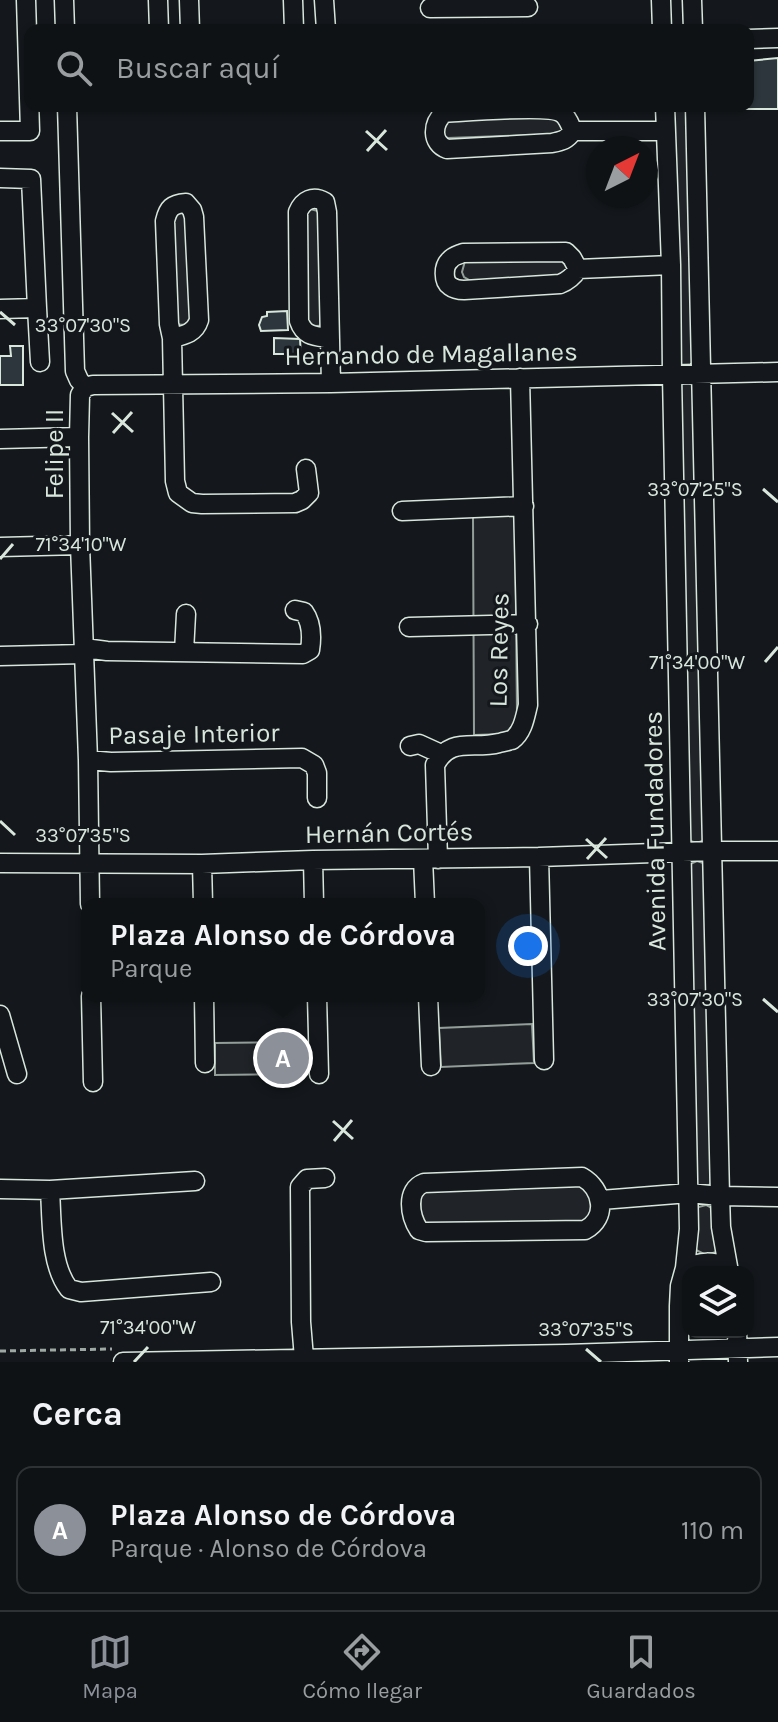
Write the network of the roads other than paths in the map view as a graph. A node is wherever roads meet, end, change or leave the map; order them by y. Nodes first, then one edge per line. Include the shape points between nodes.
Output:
1 (26, 0) edge
2 (64, 0) edge
3 (158, 0) edge
4 (189, 0) edge
5 (293, 0) edge
6 (324, 0) edge
7 (661, 0) edge
8 (692, 0) edge
9 (504, 3) edge
10 (528, 7) dead end
11 (430, 8) dead end
12 (27, 24) edge
13 (65, 24) edge
14 (159, 24) edge
15 (190, 24) edge
16 (294, 24) edge
17 (326, 24) edge
18 (662, 24) edge
19 (693, 24) edge
20 (778, 38) edge
21 (754, 39) edge
22 (29, 112) edge
23 (67, 112) edge
24 (475, 112) edge
25 (559, 112) edge
26 (665, 112) edge
27 (695, 112) edge
28 (0, 131) edge
29 (573, 131) junction
30 (665, 131) junction
31 (0, 178) edge
32 (671, 265) junction
33 (578, 269) junction
34 (37, 308) junction
35 (0, 309) edge
36 (172, 338) junction
37 (329, 338) junction
38 (40, 362) dead end
39 (778, 372) edge
40 (702, 374) junction
41 (672, 375) junction
42 (520, 378) junction
43 (331, 383) junction
44 (172, 385) junction
45 (85, 387) junction
46 (79, 437) junction
47 (0, 439) edge
48 (306, 469) dead end
49 (524, 506) junction
50 (402, 511) dead end
51 (80, 545) junction
52 (0, 547) edge
53 (295, 610) dead end
54 (186, 614) dead end
55 (528, 624) junction
56 (409, 627) dead end
57 (84, 651) junction
58 (184, 652) junction
59 (0, 656) edge
60 (410, 746) dead end
61 (441, 754) junction
62 (88, 760) junction
63 (317, 798) dead end
64 (711, 851) junction
65 (778, 851) edge
66 (682, 852) junction
67 (539, 857) junction
68 (431, 859) junction
69 (313, 860) junction
70 (0, 863) edge
71 (89, 863) junction
72 (202, 864) junction
73 (90, 898) edge
74 (203, 898) edge
75 (314, 898) edge
76 (426, 898) edge
77 (91, 1002) edge
78 (204, 1002) edge
79 (317, 1002) edge
80 (428, 1002) edge
81 (0, 1015) edge
82 (544, 1060) dead end
83 (205, 1063) dead end
84 (431, 1066) dead end
85 (17, 1074) dead end
86 (319, 1074) dead end
87 (93, 1082) dead end
88 (325, 1178) dead end
89 (195, 1181) dead end
90 (0, 1189) edge
91 (50, 1190) junction
92 (689, 1193) junction
93 (720, 1196) junction
94 (778, 1197) edge
95 (601, 1200) junction
96 (685, 1266) edge
97 (690, 1266) edge
98 (719, 1266) edge
99 (727, 1266) edge
100 (682, 1279) edge
101 (211, 1282) dead end
102 (737, 1347) edge
103 (778, 1347) edge
104 (679, 1356) edge
105 (304, 1358) junction
106 (123, 1362) edge

1 - 12 street
2 - 13 street
3 - 14 street
4 - 15 street
5 - 16 street
6 - 17 street
7 - 18 street
8 - 19 street
9 - 10 street
9 - 11 street
20 - 21 street
22 - 28 street via 30,131
23 - 45 street, Felipe II via 75,371
24 - 29 street via 439,117 435,129 440,146 552,143
25 - 29 street
26 - 30 street, Avenida Fundadores
27 - 40 street
29 - 30 street
30 - 32 street, Avenida Fundadores
31 - 34 street via 31,179
32 - 33 street
32 - 41 street, Avenida Fundadores
33 - 33 street via 566,252 463,253 450,260 445,277 448,285 464,290 560,284
34 - 35 street
34 - 38 street
36 - 36 street via 190,333 199,320 194,217 186,203 171,207 165,221
36 - 44 street
37 - 37 street via 327,212 325,202 308,199 298,212 299,321 306,333
37 - 43 street
39 - 40 street, Hernando de Magallanes
40 - 41 street, Hernando de Magallanes
40 - 64 street
41 - 42 street, Hernando de Magallanes
41 - 66 street, Avenida Fundadores
42 - 43 street, Hernando de Magallanes
42 - 49 street, Los Reyes
43 - 44 street, Hernando de Magallanes
44 - 45 street, Hernando de Magallanes
44 - 48 street via 175,481 183,498 202,504 295,503 309,493
45 - 46 street, Felipe II via 80,395
46 - 47 street
46 - 51 street, Felipe II
49 - 50 street
49 - 55 street, Los Reyes
51 - 52 street
51 - 57 street, Felipe II
53 - 58 street via 308,617 310,650 303,654
54 - 58 street
55 - 56 street
55 - 61 street, Los Reyes via 523,726 511,740 454,747
57 - 58 street
57 - 59 street
57 - 62 street, Felipe II
60 - 61 street via 419,744
61 - 68 street via 435,765
62 - 63 street, Pasaje Interior via 302,758 314,765
62 - 71 street, Felipe II
64 - 65 street, Hernán Cortés
64 - 66 street, Hernán Cortés
64 - 93 street
66 - 67 street, Hernán Cortés
66 - 92 street, Avenida Fundadores
67 - 68 street, Hernán Cortés
67 - 82 street
68 - 69 street, Hernán Cortés
68 - 76 street
69 - 72 street, Hernán Cortés
69 - 75 street
70 - 71 street, Hernán Cortés
71 - 72 street, Hernán Cortés
71 - 73 street, Felipe II
72 - 74 street
77 - 87 street
78 - 83 street
79 - 86 street
80 - 84 street
81 - 85 street
88 - 105 street via 307,1179 300,1187
89 - 91 street
90 - 91 street
91 - 101 street via 57,1265 69,1289
92 - 93 street
92 - 95 street
92 - 96 street, Avenida Fundadores
93 - 94 street
93 - 99 street
95 - 95 street via 582,1177 424,1183 413,1193 411,1213 419,1230 426,1232 575,1231 593,1226
97 - 98 street
100 - 104 street, Avenida Fundadores
102 - 103 street
102 - 104 street
104 - 105 street
105 - 106 street

